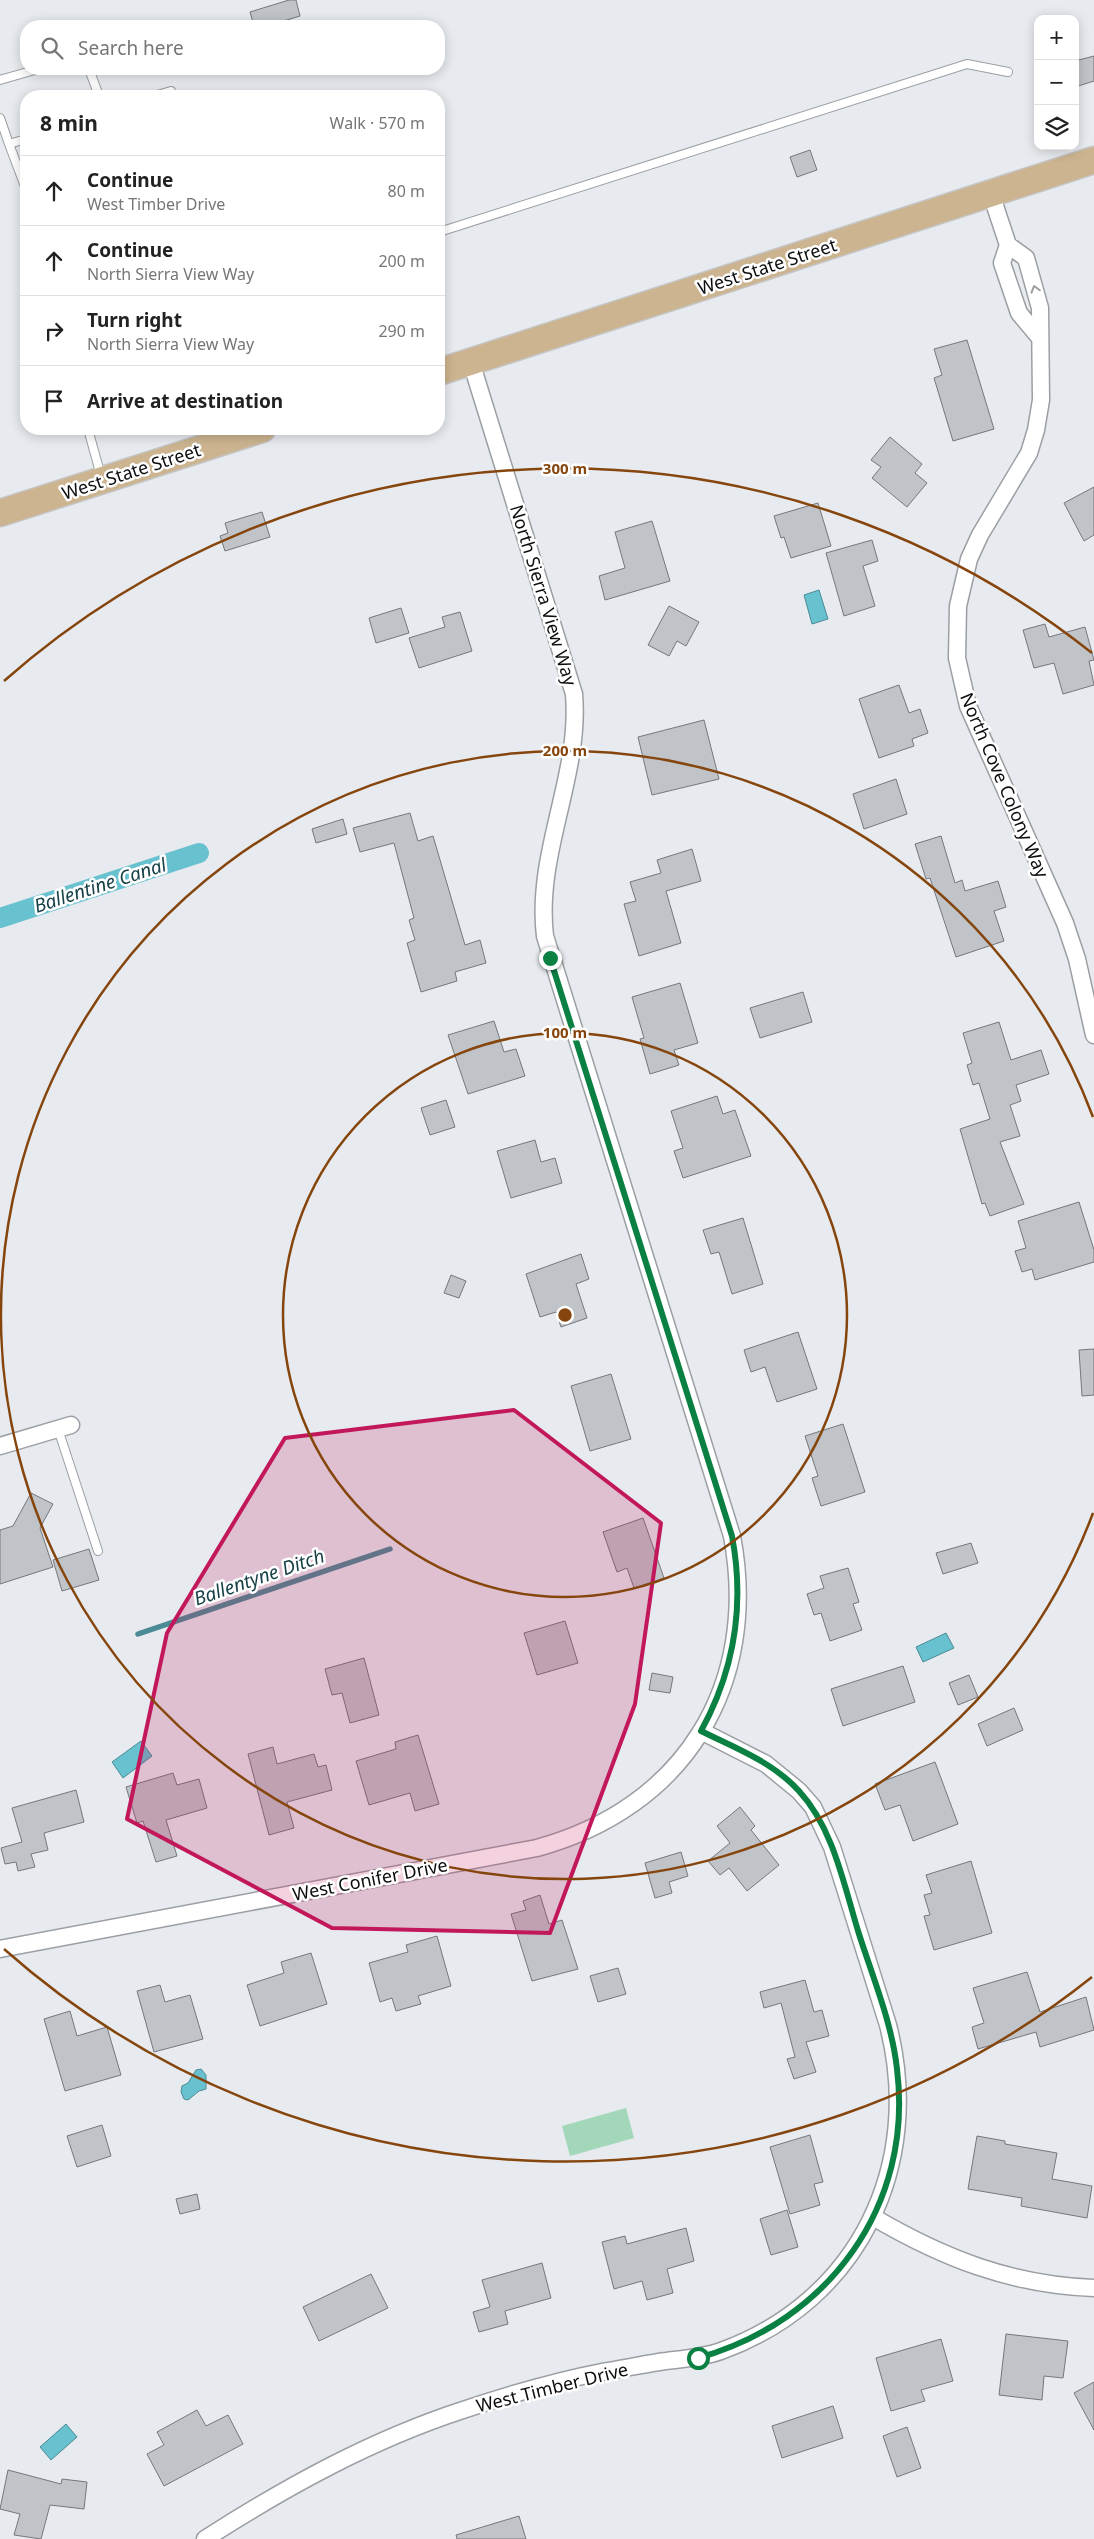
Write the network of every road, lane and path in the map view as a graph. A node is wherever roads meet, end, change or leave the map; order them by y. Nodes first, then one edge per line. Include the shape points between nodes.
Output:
1 (1008, 72) dead end
2 (20, 74) edge
3 (91, 75) edge
4 (0, 80) edge
5 (97, 90) edge
6 (0, 118) edge
7 (20, 140) edge
8 (9, 144) junction
9 (1094, 160) edge
10 (20, 174) edge
11 (992, 194) junction
12 (445, 230) edge
13 (1008, 245) junction
14 (1039, 337) junction
15 (471, 362) junction
16 (445, 370) edge
17 (90, 435) edge
18 (243, 435) edge
19 (102, 480) junction
20 (0, 513) edge
21 (1094, 1035) edge
22 (65, 1427) joint
23 (0, 1446) edge
24 (98, 1551) dead end
25 (701, 1731) junction
26 (0, 1949) edge
27 (873, 2217) junction
28 (1094, 2288) edge
29 (205, 2539) edge

1 - 12 lane via 967,64
2 - 4 lane
3 - 5 lane
6 - 8 lane
7 - 8 lane
8 - 10 lane
9 - 11 main road, West State Street
11 - 13 street
11 - 15 main road, West State Street
13 - 14 street via 1002,263 1019,313
14 -> 13 street, North Cove Colony Way via 1040,308 1026,258
14 - 21 street, North Cove Colony Way via 1041,400 1036,430 1018,475 980,535 969,560 958,606 957,658 968,706 1065,923 1077,959
15 - 16 main road, West State Street
15 - 25 street, North Sierra View Way via 574,694 575,737 543,892 545,936 732,1536 736,1558 739,1603 734,1647 721,1691
17 - 19 lane
18 - 19 main road, West State Street
19 - 20 main road, West State Street
22 - 23 street
22 - 24 lane
25 - 26 street, West Conifer Drive via 671,1770 638,1801 600,1825 559,1842
25 - 27 street via 783,1776 812,1807 832,1847 888,2025 897,2068 900,2111 894,2155
27 - 28 street via 918,2243 967,2264 1017,2279
27 - 29 street, West Timber Drive via 847,2260 816,2294 754,2337 698,2358 586,2375 522,2391 425,2423 322,2469

